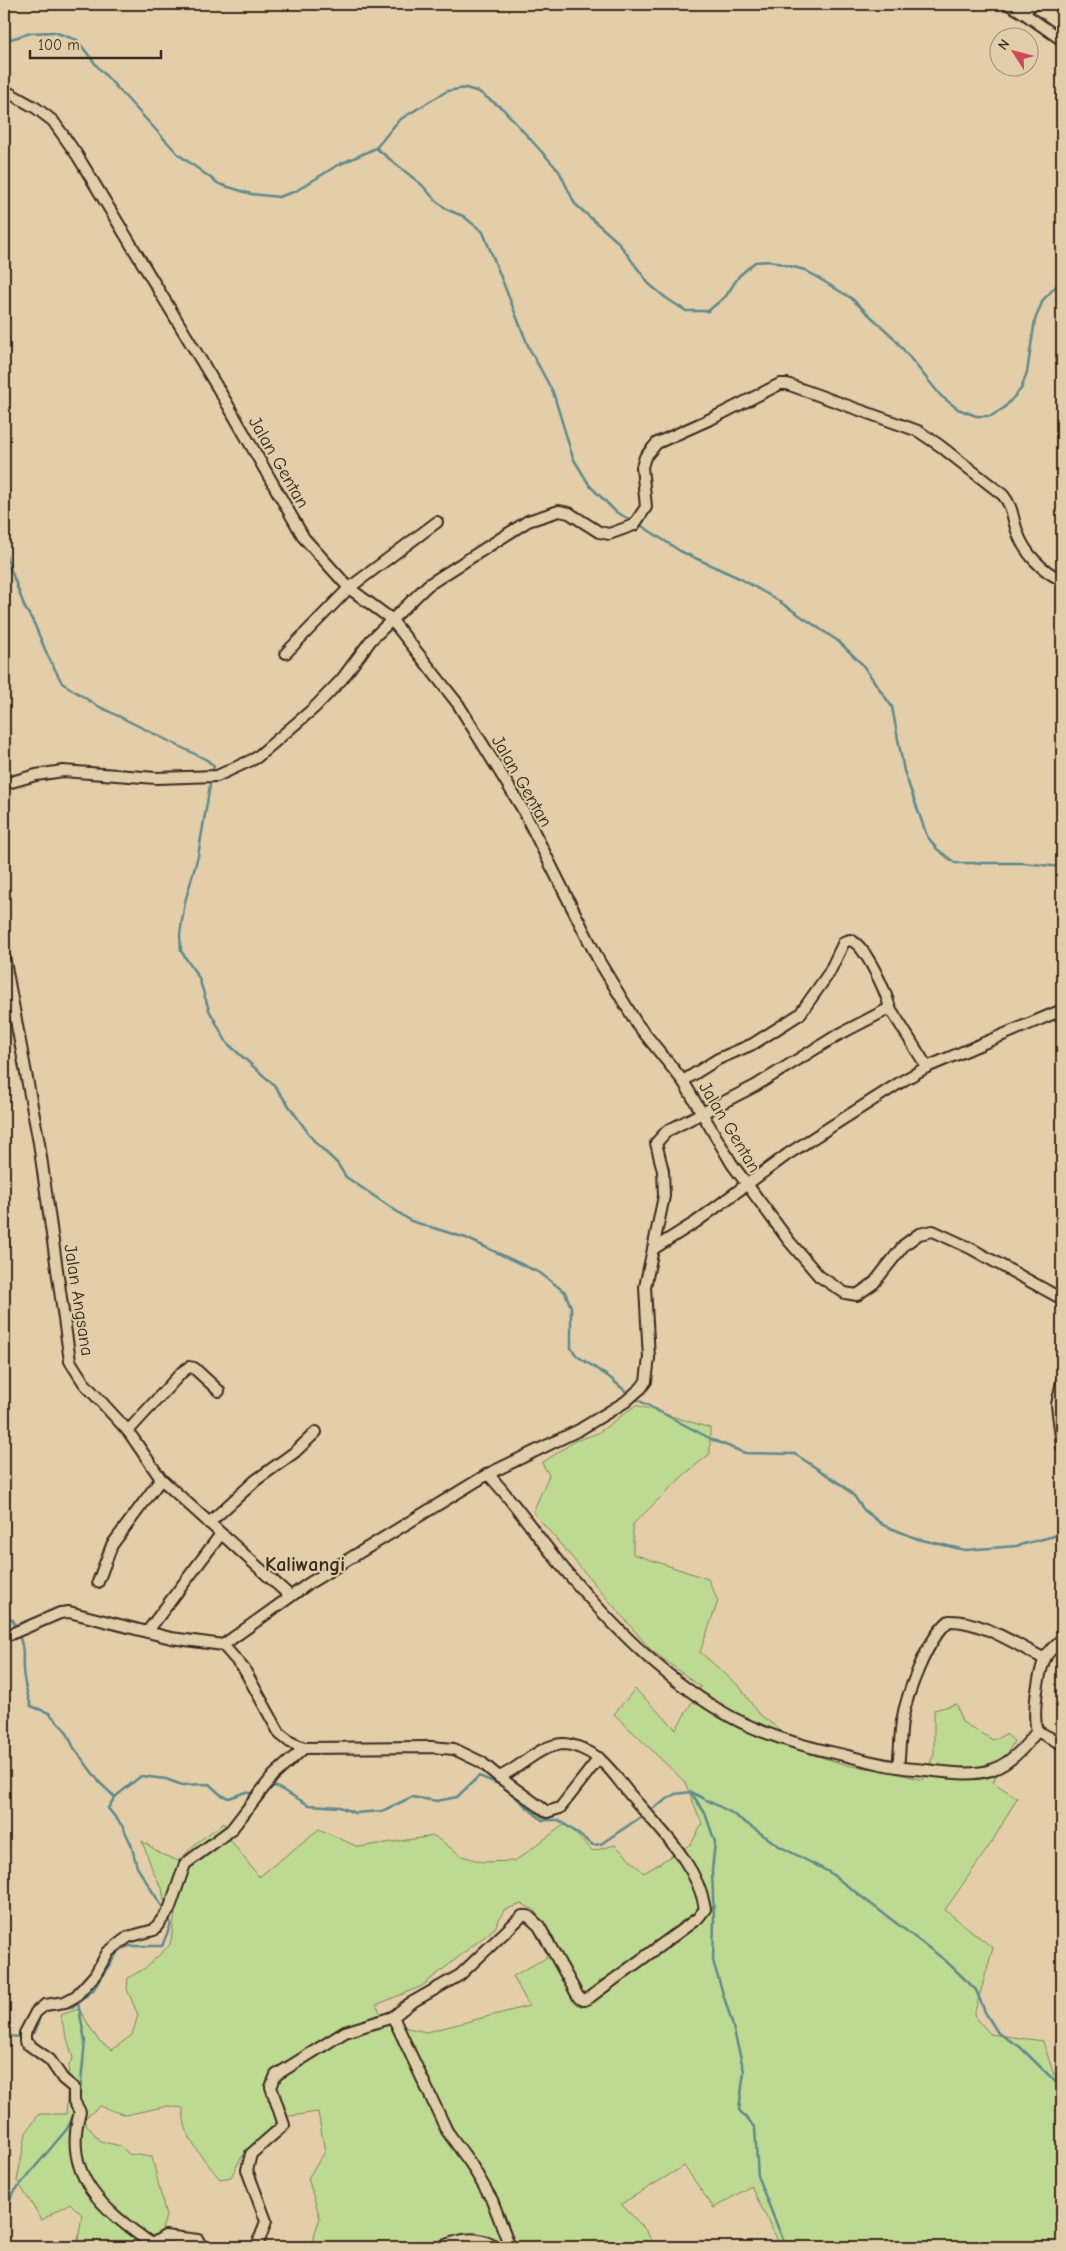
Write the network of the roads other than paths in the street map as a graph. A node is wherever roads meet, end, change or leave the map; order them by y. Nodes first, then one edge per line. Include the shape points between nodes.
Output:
1 (1008, 4) edge
2 (1034, 4) edge
3 (1022, 12) junction
4 (1062, 40) edge
5 (4, 90) edge
6 (437, 522) dead end
7 (1062, 580) edge
8 (349, 588) junction
9 (391, 619) junction
10 (286, 653) dead end
11 (4, 784) edge
12 (4, 956) edge
13 (890, 1008) junction
14 (1062, 1010) edge
15 (927, 1067) junction
16 (683, 1081) junction
17 (702, 1111) junction
18 (746, 1184) junction
19 (653, 1249) junction
20 (1062, 1299) edge
21 (1062, 1381) edge
22 (219, 1391) dead end
23 (128, 1431) junction
24 (316, 1432) dead end
25 (1062, 1446) edge
26 (488, 1474) junction
27 (161, 1479) junction
28 (209, 1522) junction
29 (221, 1534) junction
30 (98, 1582) dead end
31 (290, 1596) junction
32 (147, 1632) junction
33 (7, 1634) edge
34 (1062, 1639) edge
35 (222, 1645) junction
36 (1045, 1659) junction
37 (1037, 1730) junction
38 (1062, 1744) edge
39 (304, 1748) junction
40 (599, 1758) junction
41 (898, 1767) junction
42 (499, 1777) junction
43 (393, 2017) junction
44 (202, 2247) edge
45 (257, 2247) edge
46 (440, 2247) edge
47 (495, 2247) edge
48 (510, 2247) edge

1 - 3 street
2 - 3 street
3 - 4 street
5 - 8 street, Jalan Gentan via 53,121 77,154 304,538
6 - 8 street
7 - 9 street via 1051,575 1025,549 1017,532 1012,505 1003,495 939,445 918,431 787,384 770,388 657,443 642,467 646,507 634,525 609,534 599,532 569,512 559,511 528,521 428,585
8 - 9 street, Jalan Gentan
8 - 10 street
9 - 11 street via 314,708 256,758 212,776 156,778 63,771
9 - 16 street, Jalan Gentan via 458,704 522,808 598,961 636,1024
12 - 23 street, Jalan Angsana via 39,1143 70,1361 84,1383
13 - 15 street
13 - 16 street via 886,992 860,945 850,940 844,942 830,973 800,1014 753,1044 718,1059
13 - 17 street via 836,1036 755,1086
14 - 15 street
15 - 18 street via 846,1115
16 - 17 street, Jalan Gentan
17 - 18 street, Jalan Gentan
17 - 19 street via 667,1131 656,1143 663,1171 664,1196
18 - 19 street via 696,1222
18 - 20 street, Jalan Gentan via 819,1276 844,1293 857,1295 874,1283 904,1245 919,1234 932,1231 970,1248
19 - 26 street via 645,1288 649,1350 646,1381 625,1402 579,1430
21 - 25 street via 1057,1405
22 - 23 street via 189,1367
23 - 27 street, Jalan Angsana
24 - 28 street
26 - 31 street
26 - 41 street via 571,1578 658,1667 696,1696 734,1718 779,1737 811,1748
27 - 28 street, Jalan Angsana
27 - 30 street via 112,1545
28 - 29 street, Jalan Angsana
29 - 31 street, Jalan Angsana
29 - 32 street
31 - 35 street
32 - 33 street via 63,1612
32 - 35 street
34 - 36 street
35 - 39 street via 244,1669 280,1734
36 - 37 street via 1035,1705
36 - 41 street via 985,1630 949,1621 934,1641 908,1698
37 - 38 street
37 - 41 street via 1015,1757 999,1768 965,1775
39 - 42 street via 431,1747 454,1750 481,1762
39 - 44 street via 273,1776 231,1830 185,1864 166,1915 154,1930 128,1937 108,1952 86,1987 65,2002 45,2005 36,2012 25,2038 74,2088 74,2101 80,2112 75,2127 75,2156 92,2194 120,2221 152,2244 165,2236 198,2240
40 - 42 street via 582,1748 564,1744 548,1746
40 - 42 street via 560,1808 552,1812 547,1812
40 - 43 street via 685,1860 705,1909 698,1918 584,2000 576,1994 539,1926 528,1916 522,1916 460,1975 409,2004
43 - 45 street via 345,2032 276,2075 271,2087 284,2125 251,2154 247,2170 266,2221
43 - 48 street via 447,2131 492,2200
46 - 47 street via 474,2238

